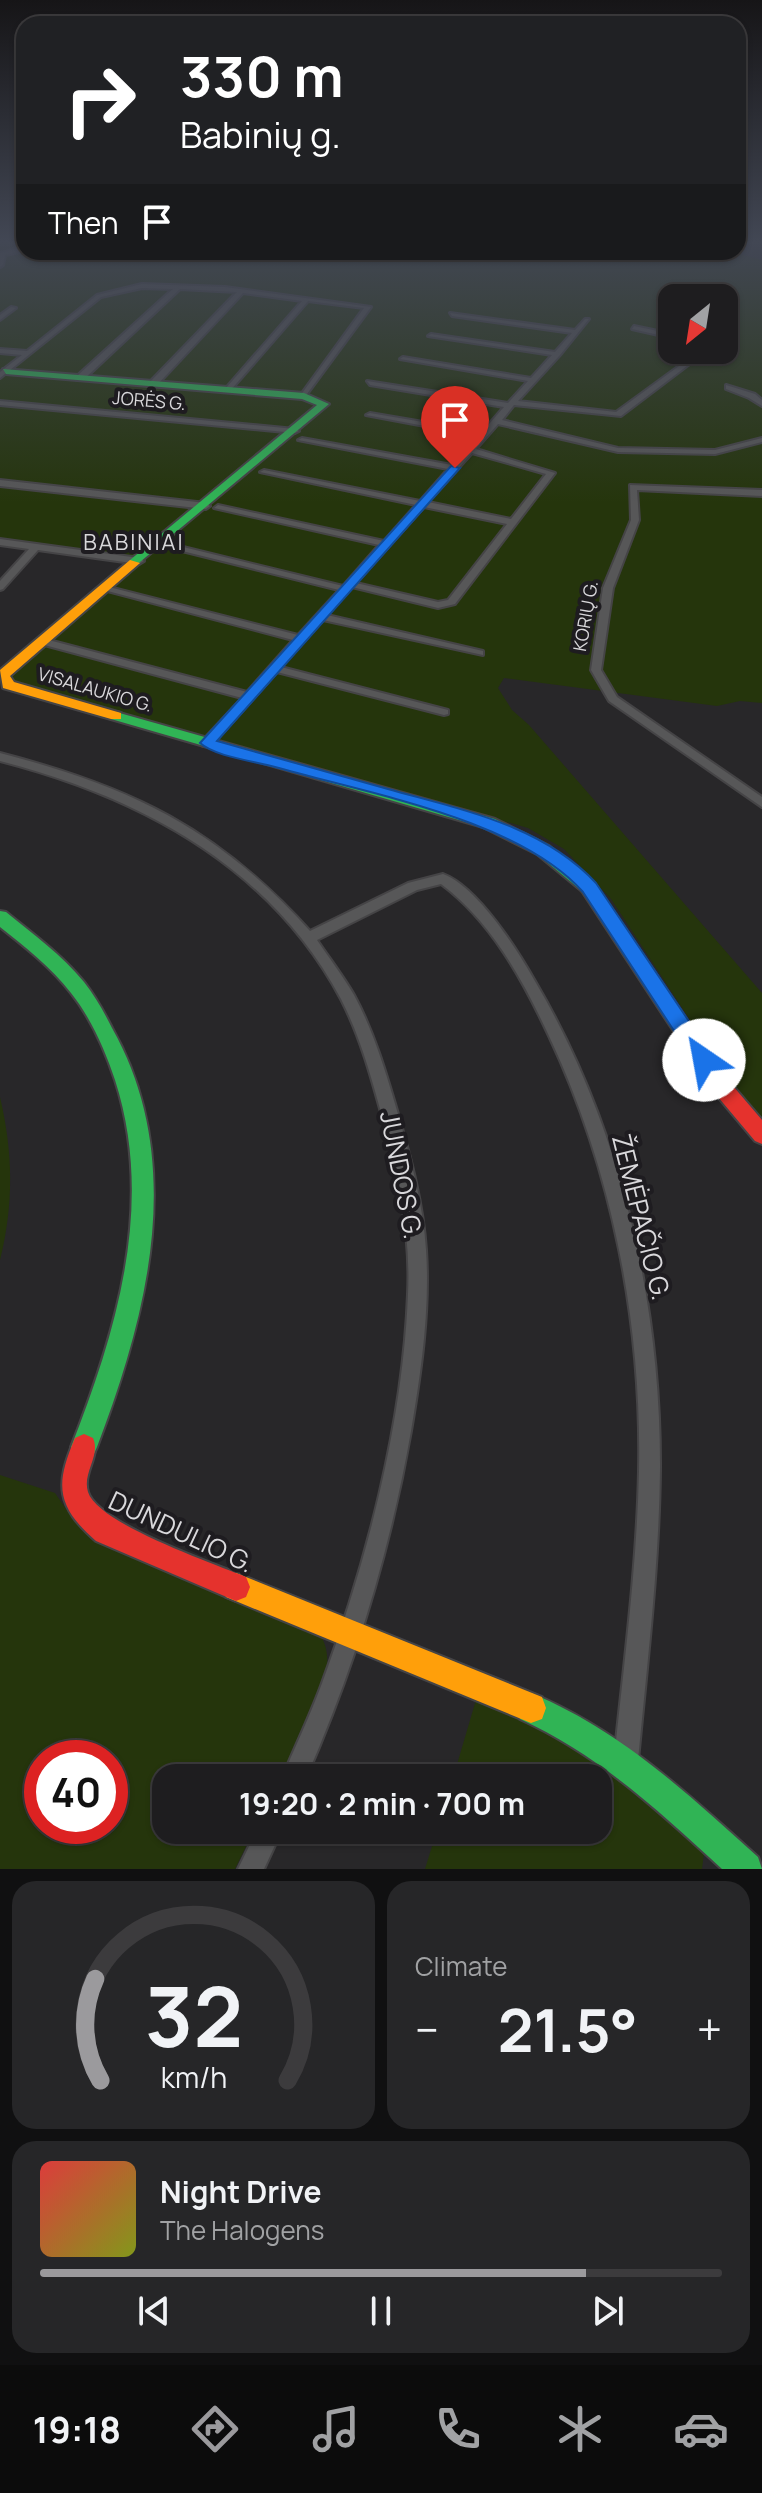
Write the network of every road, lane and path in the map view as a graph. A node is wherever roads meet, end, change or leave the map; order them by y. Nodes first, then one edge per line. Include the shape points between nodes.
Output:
1 (59, 328) edge
2 (134, 328) edge
3 (206, 328) edge
4 (282, 328) edge
5 (353, 328) edge
6 (551, 328) edge
7 (580, 328) edge
8 (635, 328) edge
9 (577, 332) junction
10 (658, 333) edge
11 (431, 336) dead end
12 (0, 351) edge
13 (28, 353) junction
14 (558, 354) junction
15 (403, 359) dead end
16 (686, 364) edge
17 (3, 374) edge
18 (80, 378) junction
19 (533, 380) junction
20 (370, 383) dead end
21 (153, 384) junction
22 (729, 387) dead end
23 (229, 390) junction
24 (304, 396) junction
25 (0, 403) edge
26 (512, 404) junction
27 (762, 404) edge
28 (370, 415) dead end
29 (497, 421) junction
30 (298, 435) junction
31 (484, 435) junction
32 (762, 440) edge
33 (471, 450) junction
34 (455, 468) junction
35 (264, 472) dead end
36 (0, 483) edge
37 (762, 493) edge
38 (423, 504) junction
39 (212, 507) junction
40 (512, 522) junction
41 (0, 542) edge
42 (386, 544) junction
43 (36, 547) junction
44 (175, 548) dead end
45 (139, 561) junction
46 (347, 586) junction
47 (0, 587) edge
48 (105, 589) junction
49 (321, 617) junction
50 (300, 639) junction
51 (41, 641) junction
52 (479, 653) dead end
53 (274, 668) junction
54 (248, 696) junction
55 (444, 712) dead end
56 (207, 743) junction
57 (0, 757) edge
58 (762, 803) edge
59 (0, 917) edge
60 (308, 938) junction
61 (762, 1135) edge
62 (352, 1636) junction
63 (626, 1760) junction
64 (300, 1764) edge
65 (263, 1844) edge
66 (251, 1869) edge
67 (746, 1869) edge

1 - 13 street
2 - 18 street
3 - 21 street
4 - 23 street
5 - 24 street
6 - 9 street
7 - 9 street
8 - 10 street
9 - 14 street
11 - 14 street
12 - 13 street
13 - 17 street
14 - 19 street
15 - 19 street
16 - 26 street via 618,414
17 - 18 street
18 - 21 street
19 - 26 street
20 - 26 street
21 - 23 street
22 - 27 street
23 - 24 street
24 - 30 street, VISALAUKIO G. via 324,404
25 - 30 street, JORĖS G.
26 - 29 street
28 - 31 street
29 - 31 street
29 - 32 street via 618,450 715,452
30 - 34 street, JORĖS G.
30 - 39 street, VISALAUKIO G.
31 - 33 street
33 - 34 street
33 - 40 street via 551,471
34 - 38 street
35 - 38 street
36 - 39 street
37 - 58 street, KORIŲ G. via 633,487 635,520 608,588 596,670 613,699
38 - 40 street
38 - 42 street
39 - 42 street
39 - 45 street, VISALAUKIO G.
40 - 46 street via 448,604
41 - 43 street
42 - 46 street
43 - 45 street
43 - 47 street
44 - 46 street
45 - 48 street, VISALAUKIO G.
46 - 49 street
48 - 50 street
48 - 51 street, VISALAUKIO G.
49 - 50 street
49 - 52 street
50 - 53 street
51 - 54 street
51 - 56 street, VISALAUKIO G. via 6,670 8,685
53 - 54 street
53 - 55 street
54 - 56 street
56 - 61 street, VISALAUKIO G. via 489,823 572,868 720,1085
57 - 60 street, JUNDOS G. via 85,779 181,826 227,855
59 - 62 street, DUNDULIO G. via 84,991 113,1036 138,1117 145,1190 138,1280 124,1337 72,1477 75,1500 106,1531
60 - 62 street, JUNDOS G. via 340,985 377,1066 403,1160 417,1254 409,1381 399,1442
60 - 63 street, ŽEMĖPAČIO G. via 413,886 443,879 457,887 511,955 556,1034 578,1088 618,1208 633,1277 649,1428 647,1526
62 - 63 street, DUNDULIO G. via 570,1724
62 - 64 street, JUNDOS G.
63 - 67 street, DUNDULIO G.
65 - 66 street

